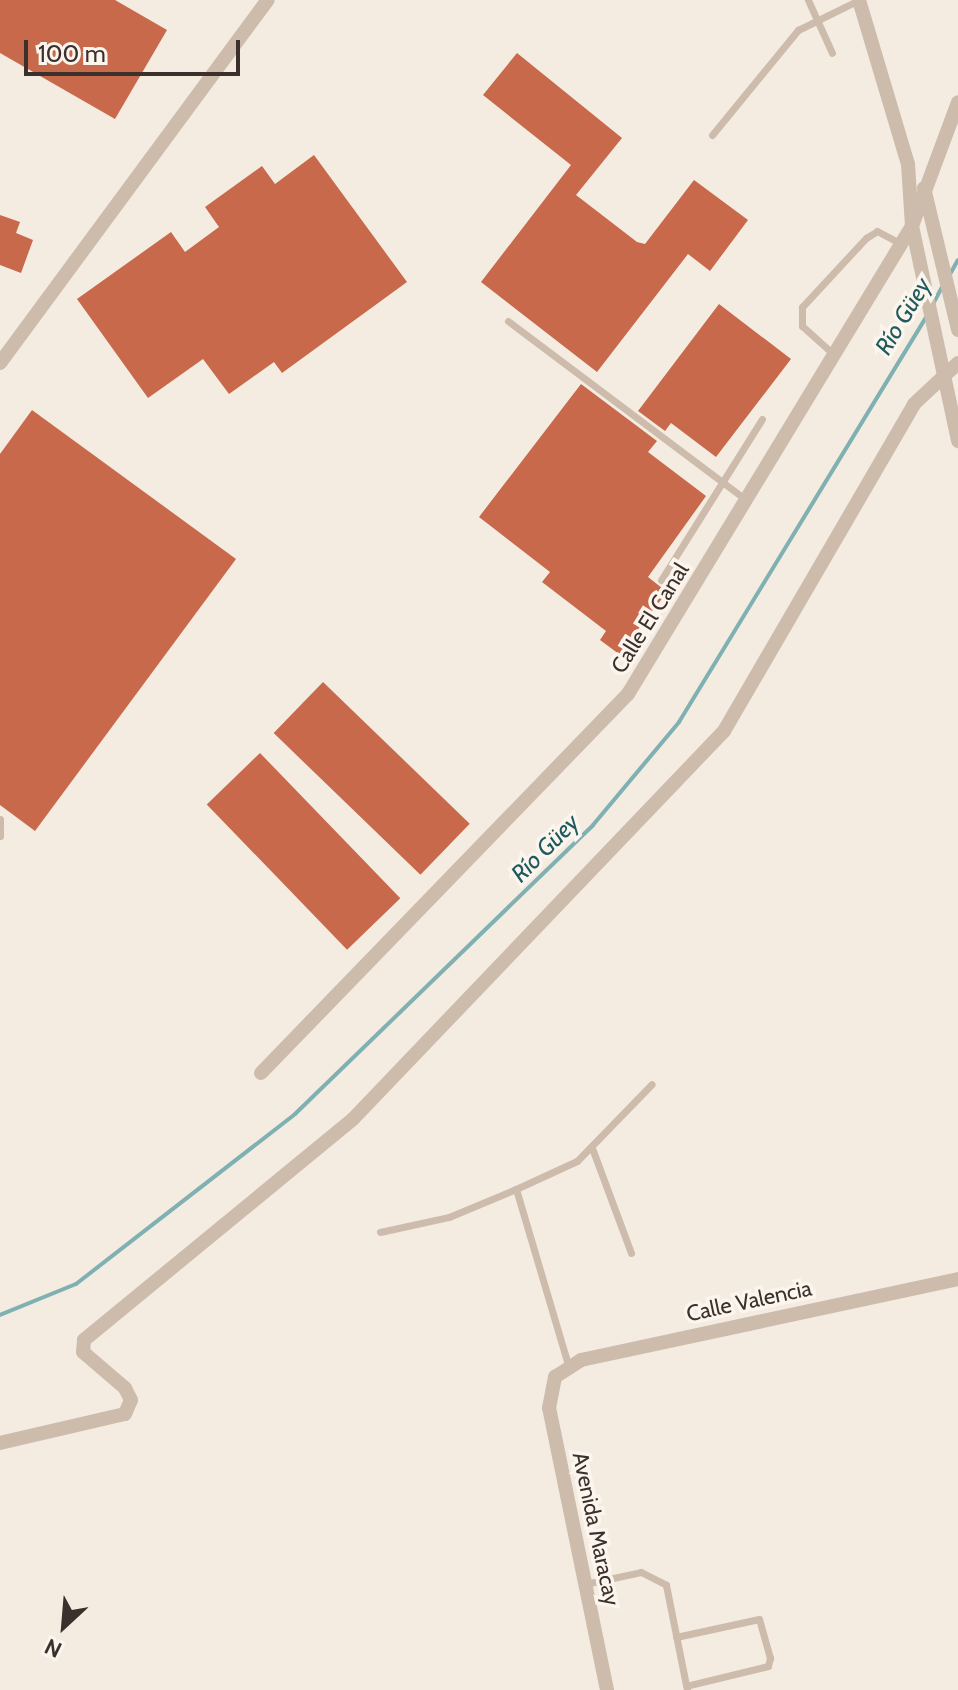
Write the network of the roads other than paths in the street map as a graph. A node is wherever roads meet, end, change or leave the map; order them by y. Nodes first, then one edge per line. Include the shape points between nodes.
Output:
1 (268, 0) edge
2 (808, 0) edge
3 (859, 0) edge
4 (815, 19) junction
5 (832, 53) dead end
6 (958, 102) edge
7 (712, 135) dead end
8 (908, 164) junction
9 (924, 187) junction
10 (912, 226) junction
11 (901, 244) junction
12 (508, 321) dead end
13 (958, 330) edge
14 (831, 352) junction
15 (0, 363) edge
16 (958, 363) edge
17 (944, 371) junction
18 (762, 419) dead end
19 (958, 441) edge
20 (724, 486) junction
21 (748, 501) junction
22 (661, 580) dead end
23 (0, 819) edge
24 (0, 836) edge
25 (261, 1073) dead end
26 (652, 1084) dead end
27 (592, 1148) junction
28 (516, 1189) junction
29 (380, 1232) dead end
30 (631, 1253) dead end
31 (958, 1279) edge
32 (568, 1365) junction
33 (0, 1443) edge
34 (585, 1584) junction
35 (676, 1637) junction
36 (687, 1688) edge
37 (607, 1690) edge

1 - 15 street
2 - 4 lane
3 - 4 lane
3 - 8 street
4 - 5 lane
4 - 7 lane via 798,30
6 - 9 street, Calle El Canal
8 - 9 street
8 - 10 street
9 - 10 street, Calle El Canal
9 - 13 street
10 - 11 street, Calle El Canal
10 - 17 street
11 - 14 street, Calle El Canal
11 - 14 lane via 877,231 866,238 802,307 802,326
12 - 20 lane
14 - 21 street, Calle El Canal
16 - 17 street
17 - 19 street
17 - 33 street via 914,404 724,731 353,1119 84,1340 83,1352 125,1388 131,1400 125,1414
18 - 20 lane
20 - 21 lane
20 - 22 lane
21 - 25 street, Calle El Canal via 628,694
23 - 24 lane
26 - 27 lane
27 - 28 lane
27 - 30 lane
28 - 29 lane via 449,1217
28 - 32 lane
31 - 32 street, Calle Valencia
32 - 34 street, Avenida Maracay via 555,1377 549,1408
34 - 35 lane via 653,1573 666,1585
34 - 37 street, Avenida Maracay
35 - 36 lane
35 - 36 lane via 759,1619 770,1658 768,1666

